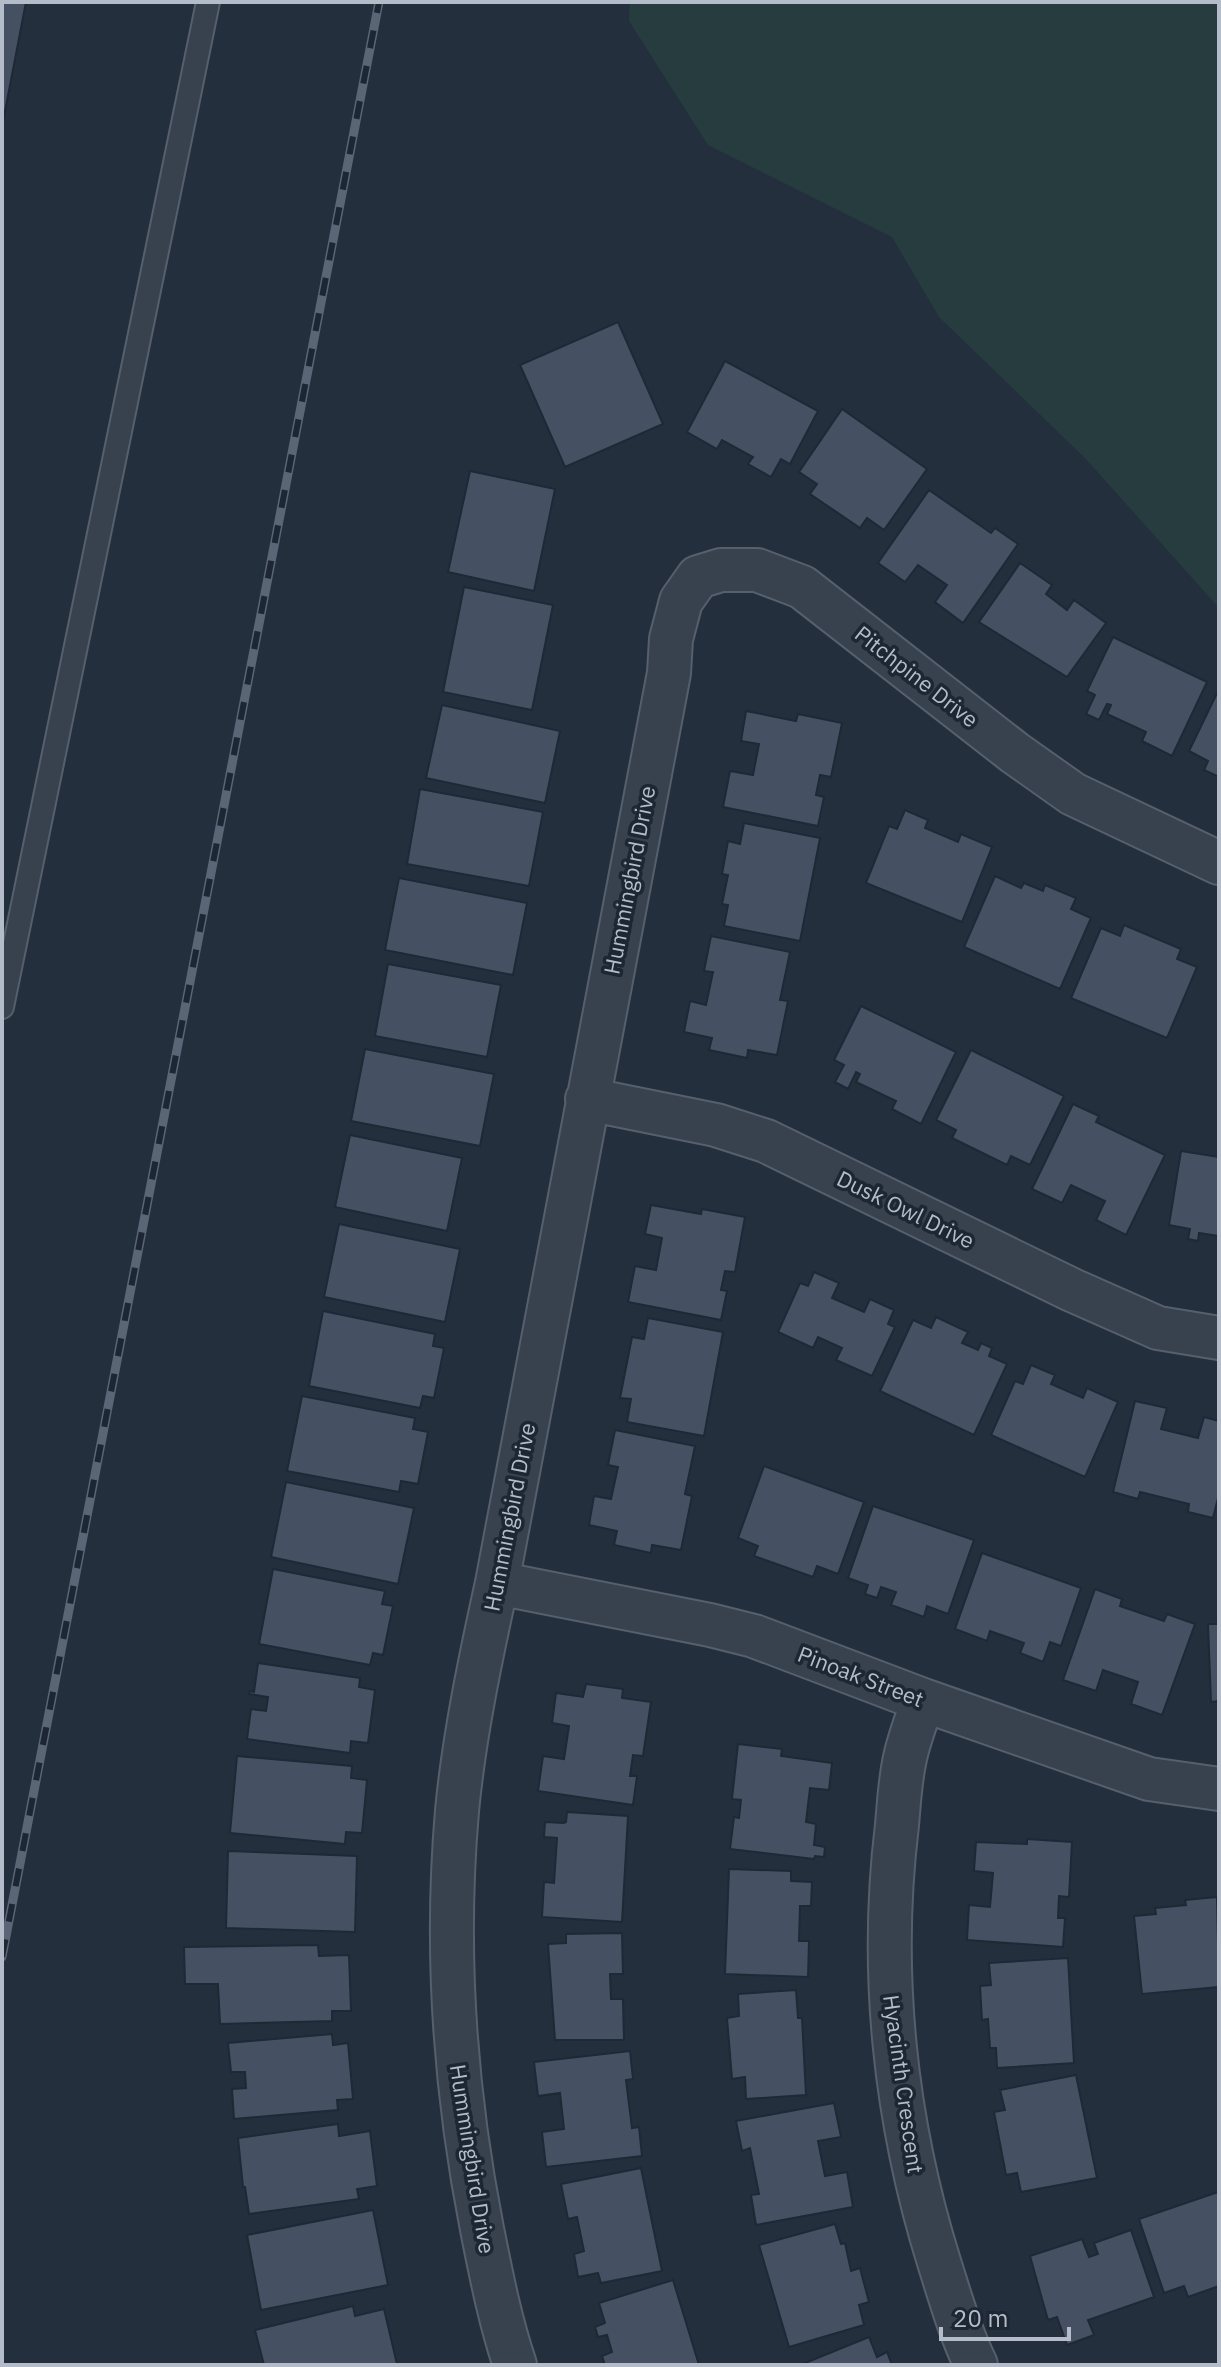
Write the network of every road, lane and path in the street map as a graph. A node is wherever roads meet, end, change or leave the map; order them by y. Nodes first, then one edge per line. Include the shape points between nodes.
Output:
1 (208, 2) edge
2 (669, 673) joint
3 (1219, 863) edge
4 (2, 1007) edge
5 (587, 1099) junction
6 (1219, 1338) edge
7 (497, 1583) junction
8 (923, 1700) junction
9 (1219, 1789) edge
10 (515, 2365) edge
11 (976, 2365) edge

1 - 4 lane
2 - 3 street, Pitchpine Drive via 681,601 698,577 721,570 757,570 802,587 1073,794
2 - 5 street, Hummingbird Drive
5 - 6 street, Dusk Owl Drive via 716,1125 766,1141 1143,1322
5 - 7 street, Hummingbird Drive
7 - 8 street, Pinoak Street via 754,1636
7 - 10 street, Hummingbird Drive via 457,1810 453,2011 473,2183
8 - 9 street, Pinoak Street via 1149,1779
8 - 11 street, Hyacinth Crescent via 905,1759 893,1853 890,1994 909,2149 928,2227

